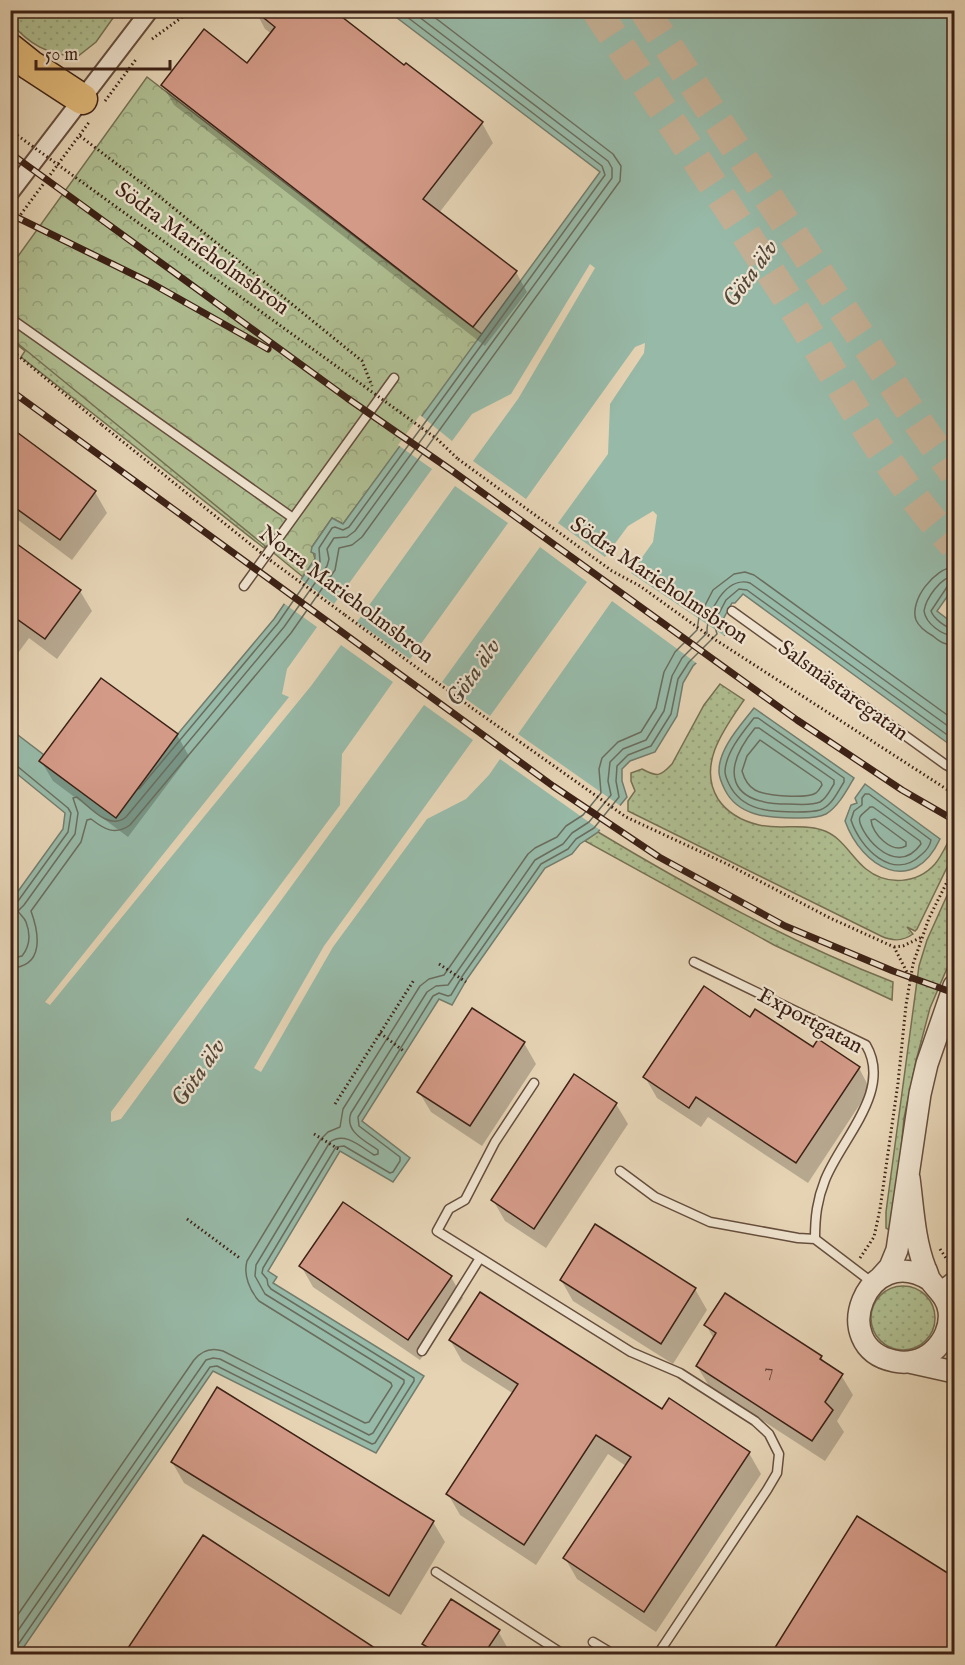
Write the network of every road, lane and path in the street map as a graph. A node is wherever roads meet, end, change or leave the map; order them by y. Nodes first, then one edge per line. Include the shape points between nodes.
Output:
1 (150, 10) edge
2 (192, 10) edge
3 (146, 45) dead end
4 (10, 49) edge
5 (140, 54) dead end
6 (92, 108) junction
7 (10, 130) edge
8 (80, 136) junction
9 (10, 193) edge
10 (10, 229) edge
11 (10, 318) edge
12 (10, 349) edge
13 (394, 378) dead end
14 (375, 393) junction
15 (293, 518) junction
16 (244, 586) dead end
17 (732, 611) dead end
18 (954, 769) edge
19 (954, 794) edge
20 (954, 868) edge
21 (922, 937) junction
22 (894, 947) junction
23 (694, 962) dead end
24 (439, 964) dead end
25 (414, 980) dead end
26 (910, 980) junction
27 (466, 982) dead end
28 (954, 986) edge
29 (380, 1033) junction
30 (405, 1052) dead end
31 (534, 1083) dead end
32 (335, 1104) dead end
33 (314, 1134) dead end
34 (340, 1150) dead end
35 (620, 1171) dead end
36 (909, 1178) junction
37 (187, 1219) dead end
38 (815, 1239) junction
39 (480, 1258) junction
40 (241, 1259) dead end
41 (853, 1269) junction
42 (877, 1281) junction
43 (941, 1281) edge
44 (952, 1324) edge
45 (422, 1351) dead end
46 (909, 1362) junction
47 (954, 1372) edge
48 (436, 1572) dead end
49 (593, 1642) dead end
50 (562, 1654) edge
51 (613, 1654) edge
52 (658, 1654) edge

1 - 6 street
2 - 3 path
4 - 6 highway
5 - 6 path
6 - 8 path
6 - 9 street
7 - 14 path, Södra Marieholmsbron, bridge
8 - 10 path
8 - 14 path via 362,361
11 - 15 lane
12 - 22 path, Norra Marieholmsbron, bridge via 270,560 626,817
13 - 15 lane
14 - 19 path, Södra Marieholmsbron, bridge via 612,571
15 - 16 lane
17 - 18 lane, Salsmästaregatan
20 - 21 path
21 - 22 path
21 - 26 path
22 - 26 path
23 - 38 lane, Exportgatan via 866,1045 873,1057 875,1076 867,1103 826,1178 815,1209
24 - 27 path
25 - 29 path
26 - 41 path via 880,1209 874,1237
28 - 36 street via 927,1064
29 - 30 path
29 - 32 path
31 - 39 lane via 495,1142 465,1200 449,1209 437,1231
33 - 34 path
35 - 38 lane via 655,1197 710,1222
36 - 42 street via 897,1250 891,1267
36 - 43 street via 918,1244
37 - 40 path
38 - 41 lane
39 - 45 lane
39 - 52 lane via 631,1352 680,1373 755,1421 769,1434 779,1454 777,1473 767,1490
41 - 42 lane
42 - 43 street via 906,1272
42 - 46 street via 864,1294 859,1308 862,1336 881,1356
43 - 44 street
44 - 46 street via 937,1348
46 - 47 street
48 - 50 lane
49 - 51 lane

